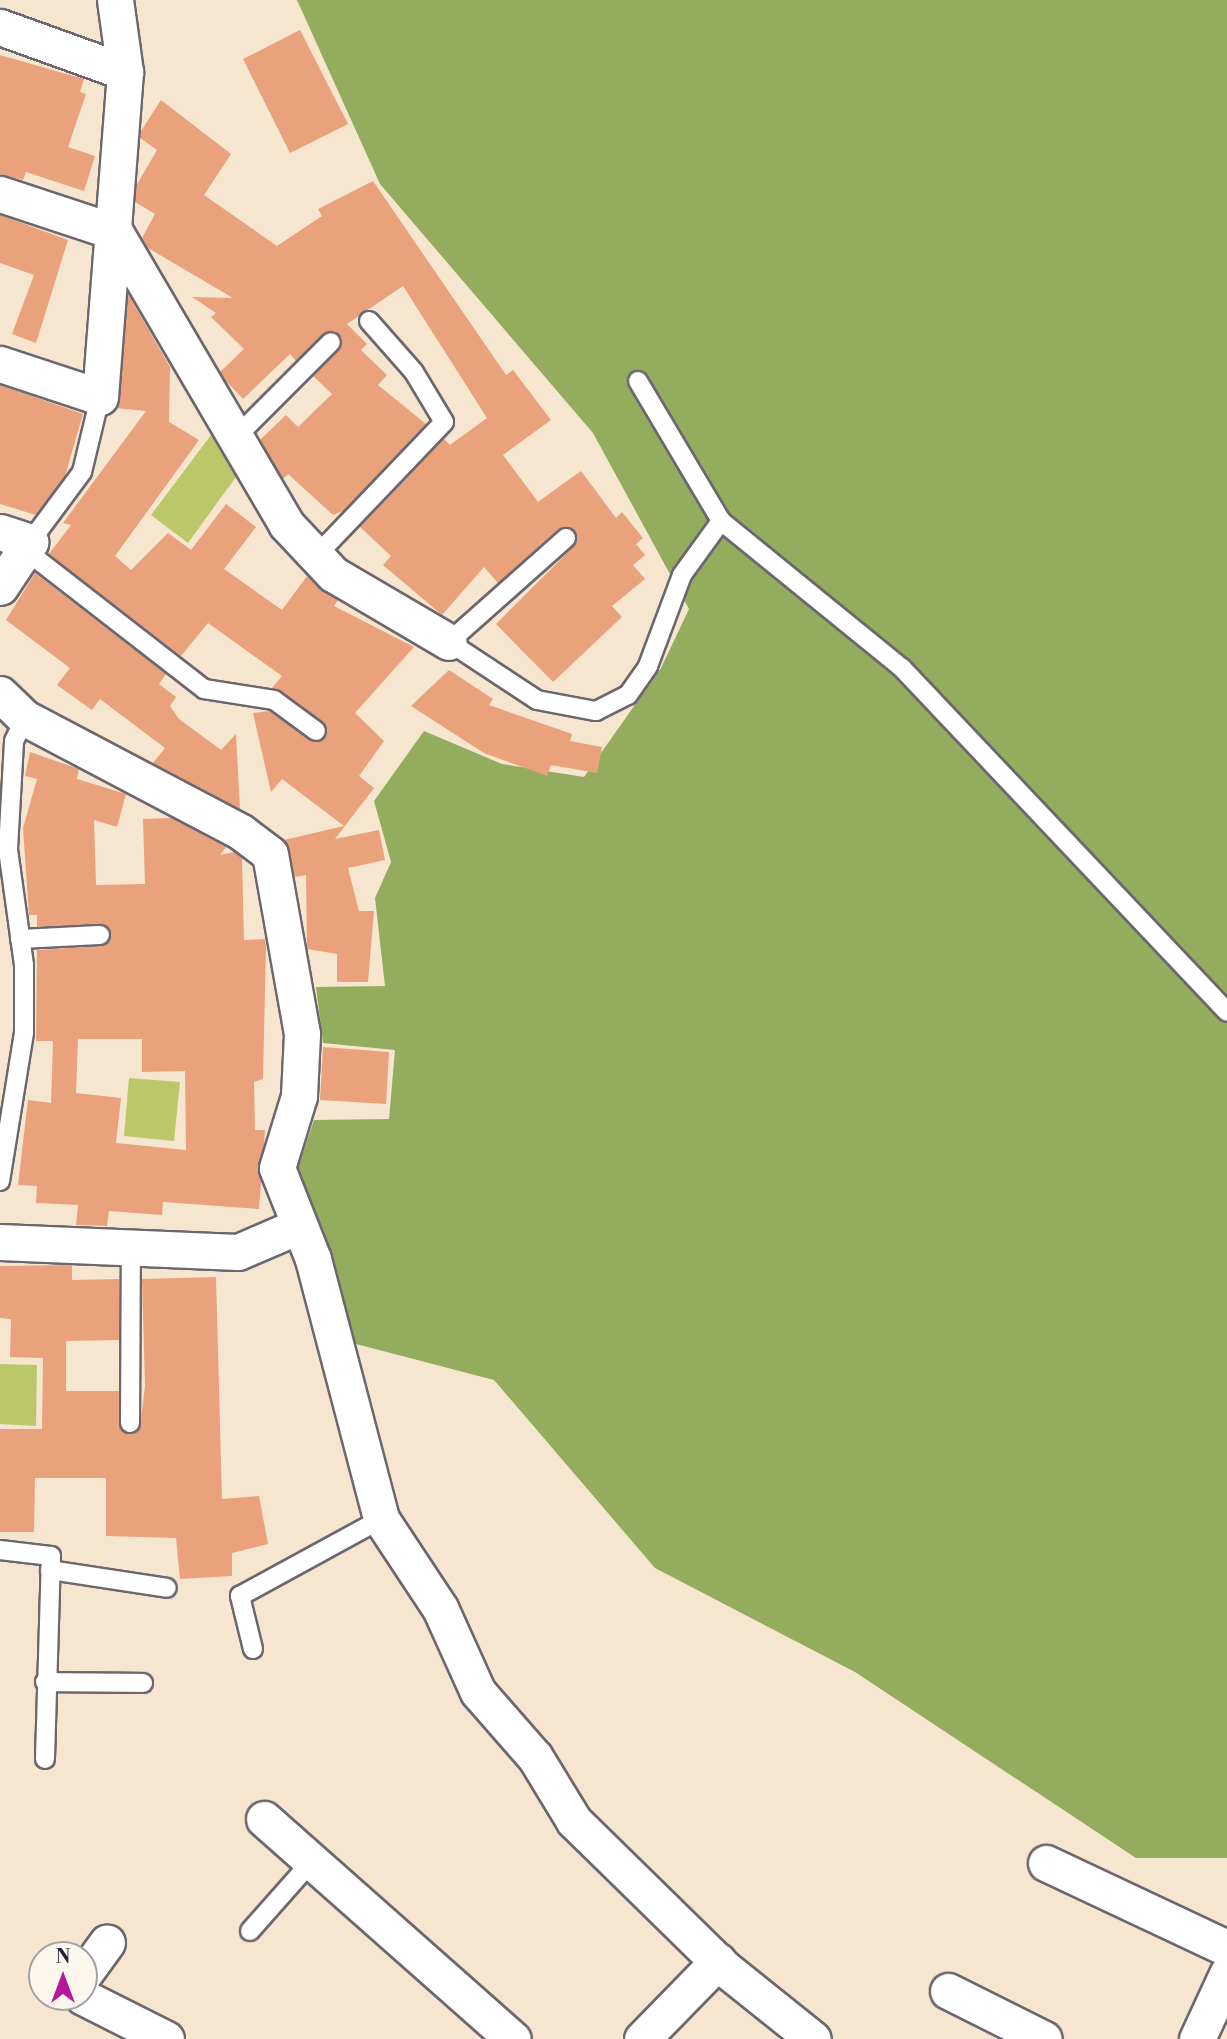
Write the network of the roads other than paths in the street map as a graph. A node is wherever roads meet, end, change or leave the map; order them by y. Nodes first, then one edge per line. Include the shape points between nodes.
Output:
1 (116, 0) edge
2 (0, 27) edge
3 (125, 72) junction
4 (0, 194) edge
5 (115, 232) junction
6 (369, 321) dead end
7 (331, 342) dead end
8 (0, 363) edge
9 (638, 381) dead end
10 (100, 397) junction
11 (236, 437) junction
12 (721, 521) junction
13 (15, 537) edge
14 (566, 538) dead end
15 (316, 556) junction
16 (0, 587) edge
17 (449, 642) junction
18 (0, 694) edge
19 (24, 718) junction
20 (316, 731) dead end
21 (100, 935) dead end
22 (20, 939) junction
23 (1227, 1012) edge
24 (0, 1181) edge
25 (296, 1227) junction
26 (0, 1242) edge
27 (131, 1250) junction
28 (130, 1423) dead end
29 (381, 1519) junction
30 (0, 1550) edge
31 (50, 1570) junction
32 (167, 1588) dead end
33 (253, 1649) dead end
34 (45, 1682) junction
35 (143, 1683) dead end
36 (45, 1759) dead end
37 (264, 1819) dead end
38 (312, 1861) junction
39 (1046, 1863) dead end
40 (250, 1931) dead end
41 (107, 1942) dead end
42 (1227, 1948) edge
43 (98, 1955) edge
44 (718, 1961) junction
45 (1227, 1974) edge
46 (948, 1991) dead end
47 (98, 2005) edge
48 (166, 2039) edge
49 (513, 2039) edge
50 (642, 2039) edge
51 (813, 2039) edge
52 (1044, 2039) edge
53 (1197, 2039) edge

1 - 3 street
2 - 3 street
3 - 5 street
4 - 5 street
5 - 10 street
5 - 11 street
6 - 15 lane via 414,372 443,422
7 - 11 lane
8 - 10 street
9 - 12 lane
10 - 13 lane via 82,472
11 - 15 street via 272,503
12 - 17 lane via 682,575 648,666 628,695 596,711 537,700
12 - 23 lane via 901,668
13 - 16 street
13 - 20 lane via 34,557 204,689 274,700
14 - 17 lane
15 - 17 street via 333,574
18 - 19 street
19 - 22 lane via 14,741 8,849
19 - 25 street via 241,832 270,854 302,1034 299,1096 277,1168
21 - 22 lane
22 - 24 lane via 24,1032
25 - 27 street via 238,1252
25 - 29 street via 313,1259
26 - 27 street
27 - 28 lane
29 - 33 lane via 240,1596
29 - 44 street via 440,1608 478,1692 535,1758 574,1821
30 - 31 lane via 51,1556
31 - 32 lane
31 - 34 lane
34 - 35 lane
34 - 36 lane
37 - 38 street
38 - 40 lane
38 - 49 street
39 - 42 street
41 - 43 street
44 - 50 street
44 - 51 street
45 - 53 street
46 - 52 street
47 - 48 street

